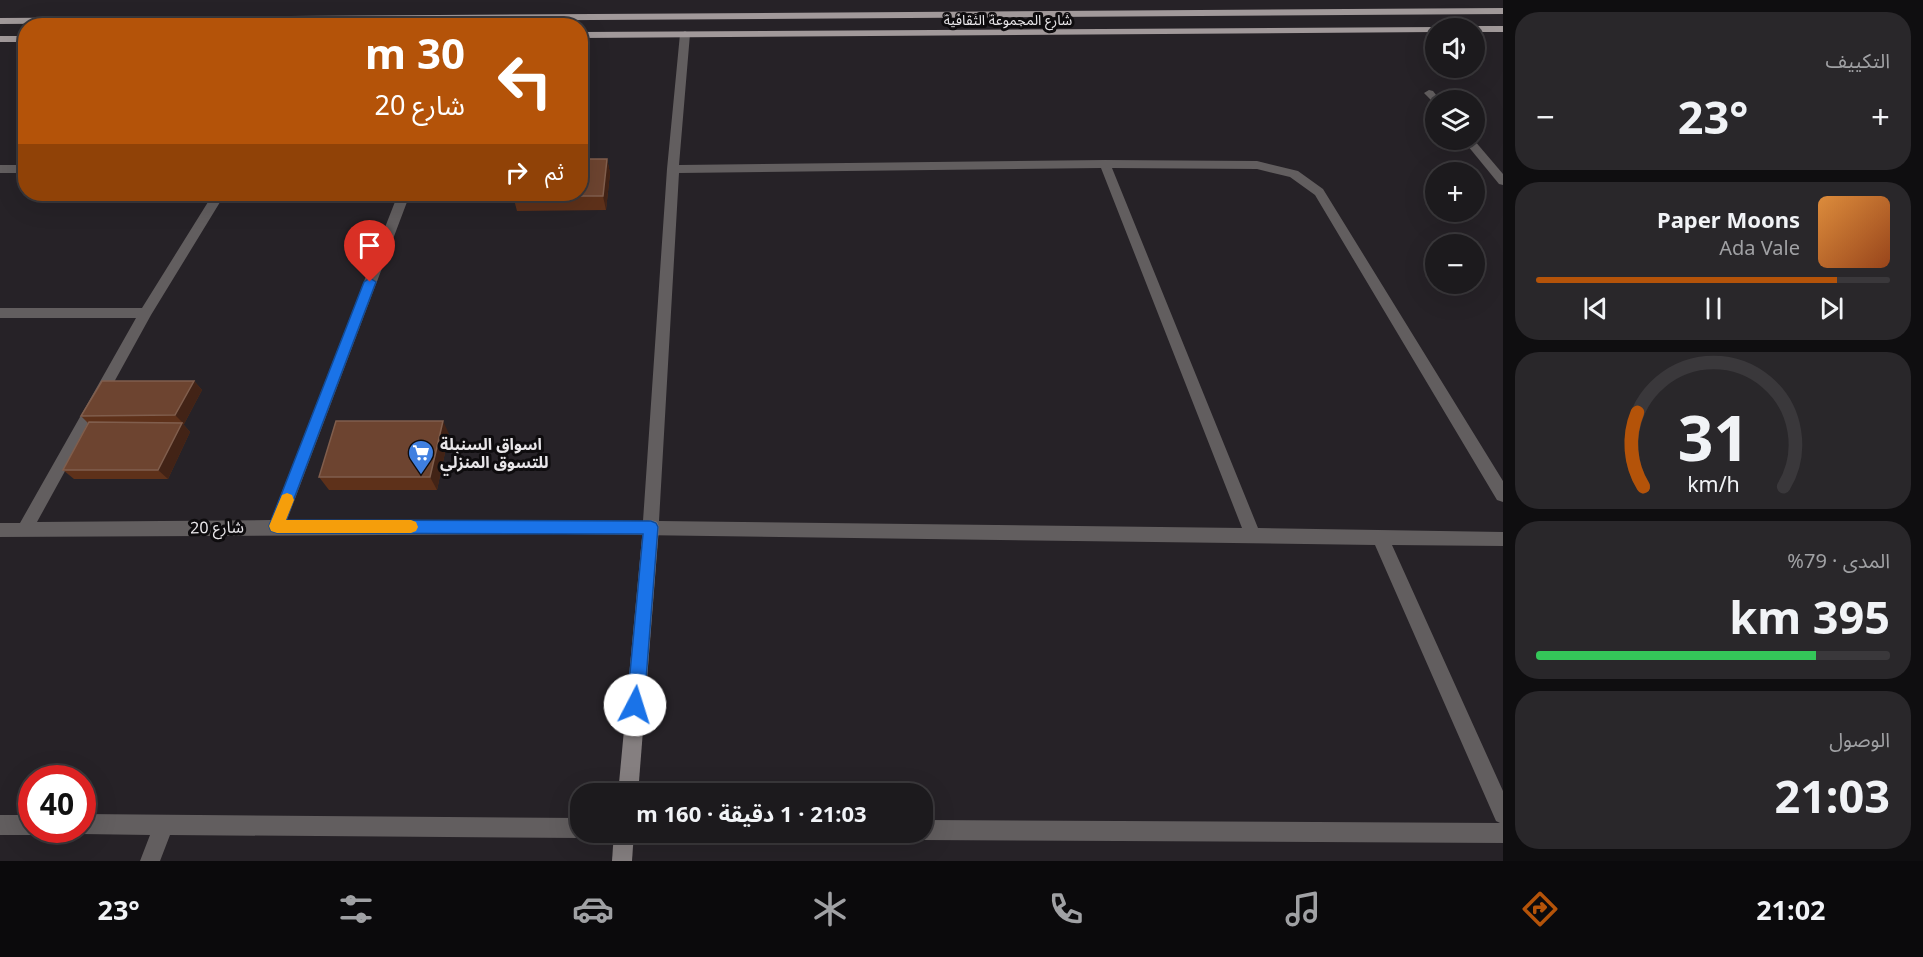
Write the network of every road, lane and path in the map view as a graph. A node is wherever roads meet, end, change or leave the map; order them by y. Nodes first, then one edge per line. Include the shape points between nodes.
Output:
1 (1503, 11) edge
2 (451, 18) edge
3 (0, 21) edge
4 (18, 21) edge
5 (1425, 29) edge
6 (1485, 29) edge
7 (1503, 29) edge
8 (685, 34) junction
9 (588, 35) edge
10 (0, 39) edge
11 (18, 39) edge
12 (1477, 150) edge
13 (1105, 164) junction
14 (0, 169) edge
15 (18, 169) edge
16 (673, 170) junction
17 (1503, 181) edge
18 (215, 201) edge
19 (401, 201) edge
20 (0, 313) edge
21 (146, 313) junction
22 (1503, 495) edge
23 (277, 526) junction
24 (651, 527) junction
25 (24, 530) junction
26 (0, 531) edge
27 (1253, 536) junction
28 (1380, 537) junction
29 (1503, 538) edge
30 (629, 783) edge
31 (1503, 814) edge
32 (96, 824) edge
33 (164, 824) junction
34 (0, 825) edge
35 (18, 825) edge
36 (570, 828) edge
37 (933, 830) edge
38 (1503, 833) edge
39 (623, 843) edge
40 (150, 861) edge
41 (622, 861) edge

1 - 2 main road, شارع المجموعة الثقافية
3 - 4 main road, شارع المجموعة الثقافية
5 - 8 main road, شارع المجموعة الثقافية
6 - 7 main road
8 - 9 main road, شارع المجموعة الثقافية
8 - 16 street
10 - 11 main road
12 - 17 street
13 - 16 street
13 - 22 street via 1257,165 1283,171 1312,185
13 - 27 street
14 - 15 street
16 - 24 street
18 - 21 street
19 - 23 street
20 - 21 street
21 - 25 street
23 - 24 street, شارع 20
23 - 25 street, شارع 20
24 - 27 street, شارع 20
24 - 30 street
25 - 26 street, شارع 20
27 - 28 street, شارع 20
28 - 29 street, شارع 20
28 - 31 street
32 - 33 street
33 - 36 street
33 - 40 street
34 - 35 street
37 - 38 street
39 - 41 street

